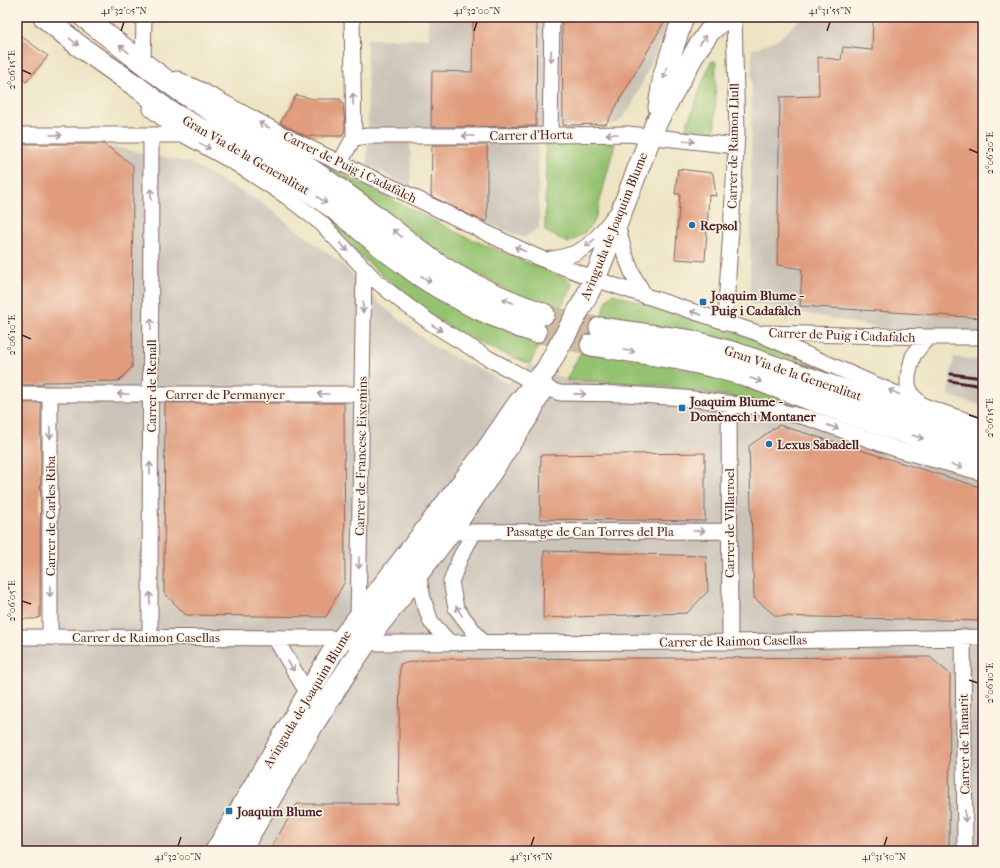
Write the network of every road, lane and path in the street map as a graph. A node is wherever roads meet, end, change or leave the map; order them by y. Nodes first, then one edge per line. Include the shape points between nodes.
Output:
1 (44, 17) edge
2 (84, 17) edge
3 (144, 17) edge
4 (352, 17) edge
5 (552, 17) edge
6 (683, 17) edge
7 (724, 17) edge
8 (734, 17) edge
9 (150, 68) junction
10 (123, 77) junction
11 (653, 130) junction
12 (550, 134) junction
13 (151, 135) junction
14 (184, 135) junction
15 (17, 136) edge
16 (361, 137) junction
17 (736, 146) junction
18 (340, 163) junction
19 (625, 204) junction
20 (617, 224) junction
21 (546, 260) junction
22 (364, 268) junction
23 (595, 279) junction
24 (645, 296) junction
25 (726, 322) junction
26 (755, 332) junction
27 (929, 337) junction
28 (983, 337) edge
29 (541, 380) junction
30 (17, 394) edge
31 (50, 394) junction
32 (151, 394) junction
33 (362, 394) junction
34 (729, 403) junction
35 (921, 404) junction
36 (983, 426) edge
37 (983, 435) edge
38 (983, 456) edge
39 (983, 473) edge
40 (466, 478) junction
41 (730, 531) junction
42 (450, 532) junction
43 (474, 532) junction
44 (418, 574) junction
45 (358, 618) junction
46 (17, 637) edge
47 (50, 637) junction
48 (150, 637) junction
49 (963, 637) junction
50 (983, 637) edge
51 (275, 638) junction
52 (342, 638) junction
53 (449, 642) junction
54 (482, 642) junction
55 (730, 642) junction
56 (366, 643) junction
57 (308, 694) junction
58 (216, 851) edge
59 (240, 851) edge
60 (965, 851) edge

1 -> 10 street, Gran Via de la Generalitat
9 -> 2 street, Gran Via de la Generalitat
3 - 9 street
16 -> 4 street
5 -> 12 street
6 -> 11 street via 664,75
11 -> 7 street via 697,49
8 - 17 street, Carrer de Ramon Llull
10 -> 9 street, Gran Via de la Generalitat via 168,110 296,182 438,287 517,326 540,323 420,252 378,217 306,166 214,113
18 -> 9 street, Carrer de Puig i Cadafalch
10 - 14 street via 149,107
11 -> 12 street, Carrer d'Horta via 628,134
11 -> 17 street, Carrer d'Horta
11 - 19 street, Avinguda de Joaquim Blume
12 -> 16 street, Carrer d'Horta
13 - 14 street
15 -> 13 street
32 -> 13 street, Carrer de Renall
14 -> 22 street via 235,163 286,196 321,223
16 - 18 street via 350,144
17 - 25 street, Carrer de Ramon Llull
21 -> 18 street, Carrer de Puig i Cadafalch
19 - 20 street, Avinguda de Joaquim Blume
19 -> 21 street via 592,242 577,252
20 - 23 street, Avinguda de Joaquim Blume
20 - 24 street via 625,255
21 - 23 street, Carrer de Puig i Cadafalch
22 -> 29 street via 375,280 431,324 488,358
22 -> 33 street, Carrer de Francesc Eixemins
23 - 24 street, Carrer de Puig i Cadafalch
23 - 29 street, Avinguda de Joaquim Blume
25 -> 24 street, Carrer de Puig i Cadafalch
25 - 26 street, Carrer de Puig i Cadafalch
26 - 27 street, Carrer de Puig i Cadafalch
35 -> 26 street, Carrer de Puig i Cadafalch
27 - 28 street, Carrer de Puig i Cadafalch
27 - 35 street, Carrer de Puig i Cadafalch via 913,356 908,376 912,395
29 -> 34 street via 560,393 626,394
29 - 40 street, Avinguda de Joaquim Blume via 518,404
29 - 42 street, Avinguda de Joaquim Blume via 526,419
30 - 31 street, Carrer de Permanyer
32 -> 31 street, Carrer de Permanyer
31 -> 47 street, Carrer de Carles Riba
33 -> 32 street, Carrer de Permanyer
48 -> 32 street, Carrer de Renall
33 -> 45 street, Carrer de Francesc Eixemins
34 -> 39 street via 808,418 899,450
34 - 41 street, Carrer de Villarroel
35 - 36 street, Carrer de Puig i Cadafalch
37 -> 38 street, Gran Via de la Generalitat via 692,341 595,336 741,374 906,434
40 - 44 street, Avinguda de Joaquim Blume via 452,507 425,550
40 - 45 street, Avinguda de Joaquim Blume
43 -> 41 street, Passatge de Can Torres del Pla
41 - 55 street, Carrer de Villarroel
42 - 43 street, Passatge de Can Torres del Pla
42 - 44 street, Avinguda de Joaquim Blume
54 -> 43 street via 456,608 451,582
44 - 53 street via 431,622
44 - 56 street, Avinguda de Joaquim Blume
45 - 52 street, Avinguda de Joaquim Blume
45 - 56 street, Carrer de Francesc Eixemins via 360,631
46 - 47 street, Carrer de Raimon Casellas
47 - 48 street, Carrer de Raimon Casellas
48 - 51 street, Carrer de Raimon Casellas
49 - 50 street, Carrer de Raimon Casellas
49 - 55 street, Carrer de Raimon Casellas
49 -> 60 street, Carrer de Tamarit
51 - 52 street, Carrer de Raimon Casellas
51 -> 57 street
52 - 56 street, Carrer de Raimon Casellas
52 - 57 street, Avinguda de Joaquim Blume
53 - 54 street, Carrer de Raimon Casellas
53 - 56 street, Carrer de Raimon Casellas
54 - 55 street, Carrer de Raimon Casellas
56 - 59 street, Avinguda de Joaquim Blume via 314,723
57 - 58 street, Avinguda de Joaquim Blume

